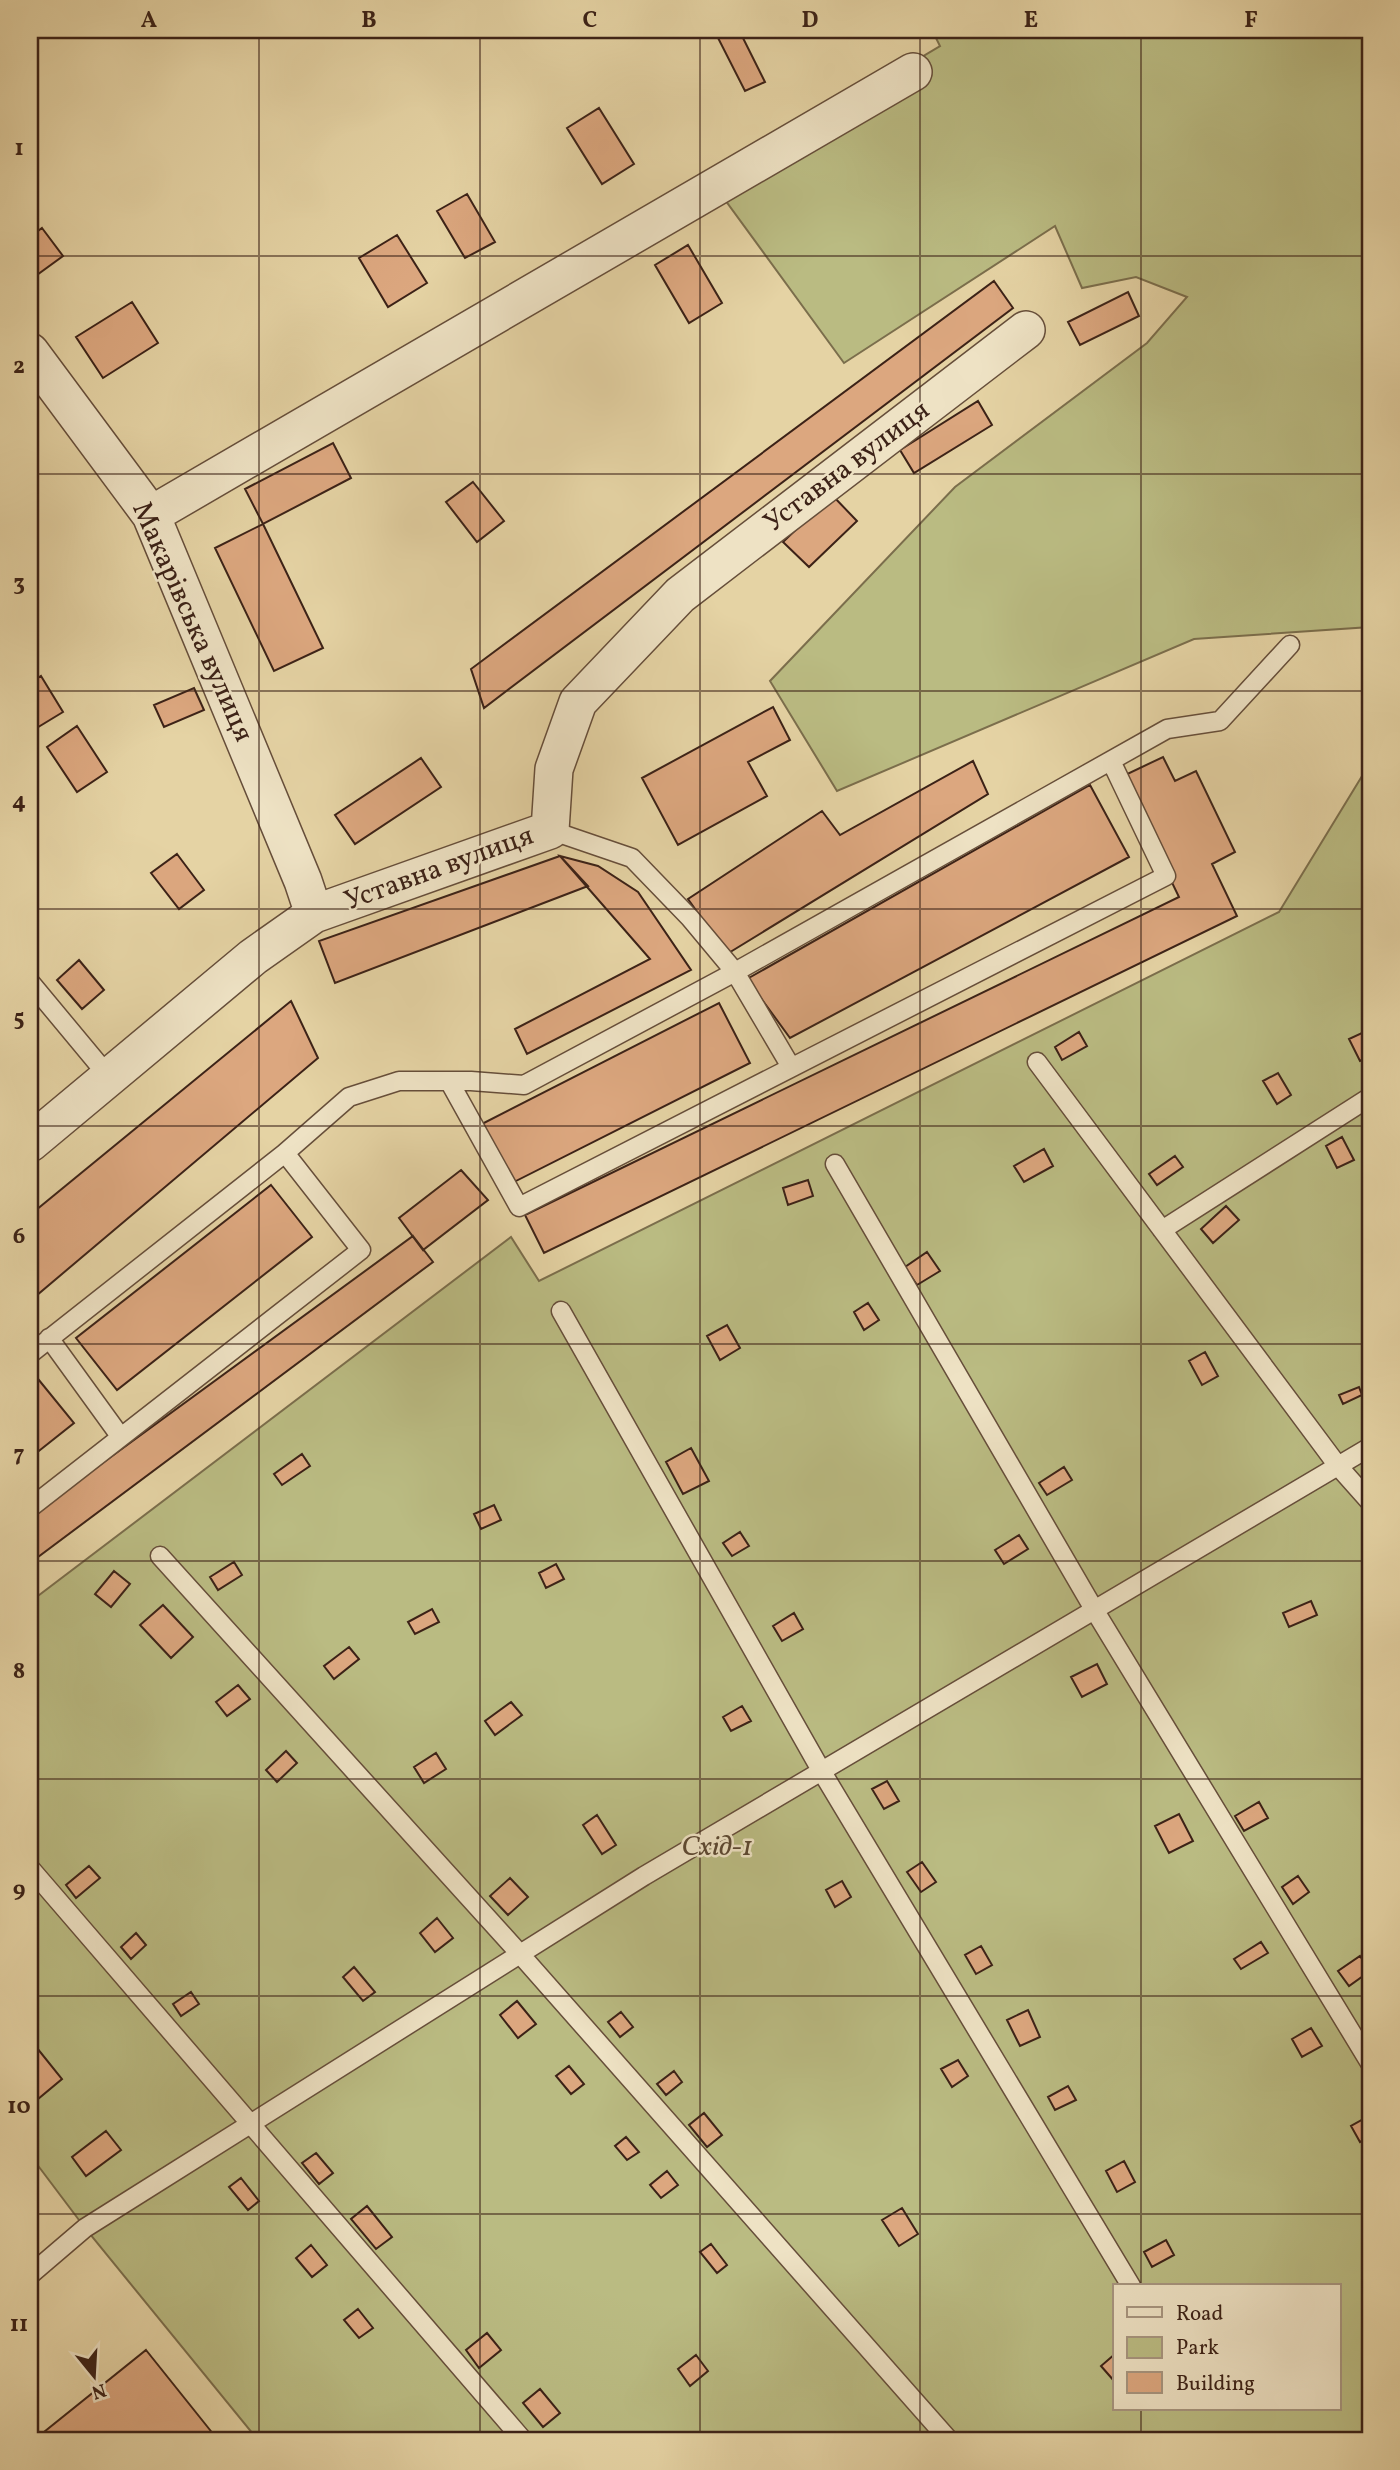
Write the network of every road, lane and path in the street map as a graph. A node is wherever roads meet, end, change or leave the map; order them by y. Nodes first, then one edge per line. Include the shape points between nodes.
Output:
1 (913, 72) dead end
2 (1026, 330) dead end
3 (30, 352) edge
4 (151, 515) junction
5 (1290, 645) dead end
6 (1111, 761) junction
7 (550, 830) junction
8 (314, 914) junction
9 (735, 972) junction
10 (30, 982) edge
11 (1037, 1062) dead end
12 (790, 1067) junction
13 (109, 1077) junction
14 (449, 1081) junction
15 (1370, 1097) edge
16 (30, 1143) edge
17 (285, 1153) junction
18 (835, 1164) dead end
19 (1162, 1230) junction
20 (561, 1311) dead end
21 (49, 1338) junction
22 (30, 1354) edge
23 (120, 1436) junction
24 (1370, 1447) edge
25 (1338, 1466) junction
26 (1370, 1502) edge
27 (30, 1508) edge
28 (160, 1556) dead end
29 (1095, 1611) junction
30 (822, 1772) junction
31 (30, 1868) edge
32 (520, 1954) junction
33 (1370, 2063) edge
34 (250, 2124) junction
35 (30, 2275) edge
36 (1130, 2284) edge
37 (523, 2440) edge
38 (949, 2440) edge

1 - 4 street
2 - 7 street, Уставна вулиця via 680,595 578,702 554,769
3 - 4 street, Макарівська вулиця
4 - 8 street, Макарівська вулиця
5 - 6 lane via 1220,721 1167,729
6 - 9 lane
6 - 12 lane via 1166,876
7 - 8 street, Уставна вулиця
7 - 9 lane via 632,858
8 - 13 street, Уставна вулиця via 253,957
9 - 12 lane
9 - 14 lane via 524,1085
10 - 13 lane
11 - 19 lane
12 - 14 lane via 519,1207
13 - 16 street, Уставна вулиця
14 - 17 lane via 400,1081 349,1097
15 - 19 lane
17 - 21 lane
17 - 23 lane via 361,1251
18 - 29 lane
19 - 25 lane
20 - 30 lane
21 - 22 lane
21 - 23 lane
23 - 27 lane
24 - 25 lane
25 - 26 lane
25 - 29 lane
28 - 32 lane
29 - 30 lane
29 - 33 lane
30 - 32 lane
30 - 36 lane
31 - 34 lane
32 - 34 lane
32 - 38 lane
34 - 35 lane via 85,2228
34 - 37 lane

